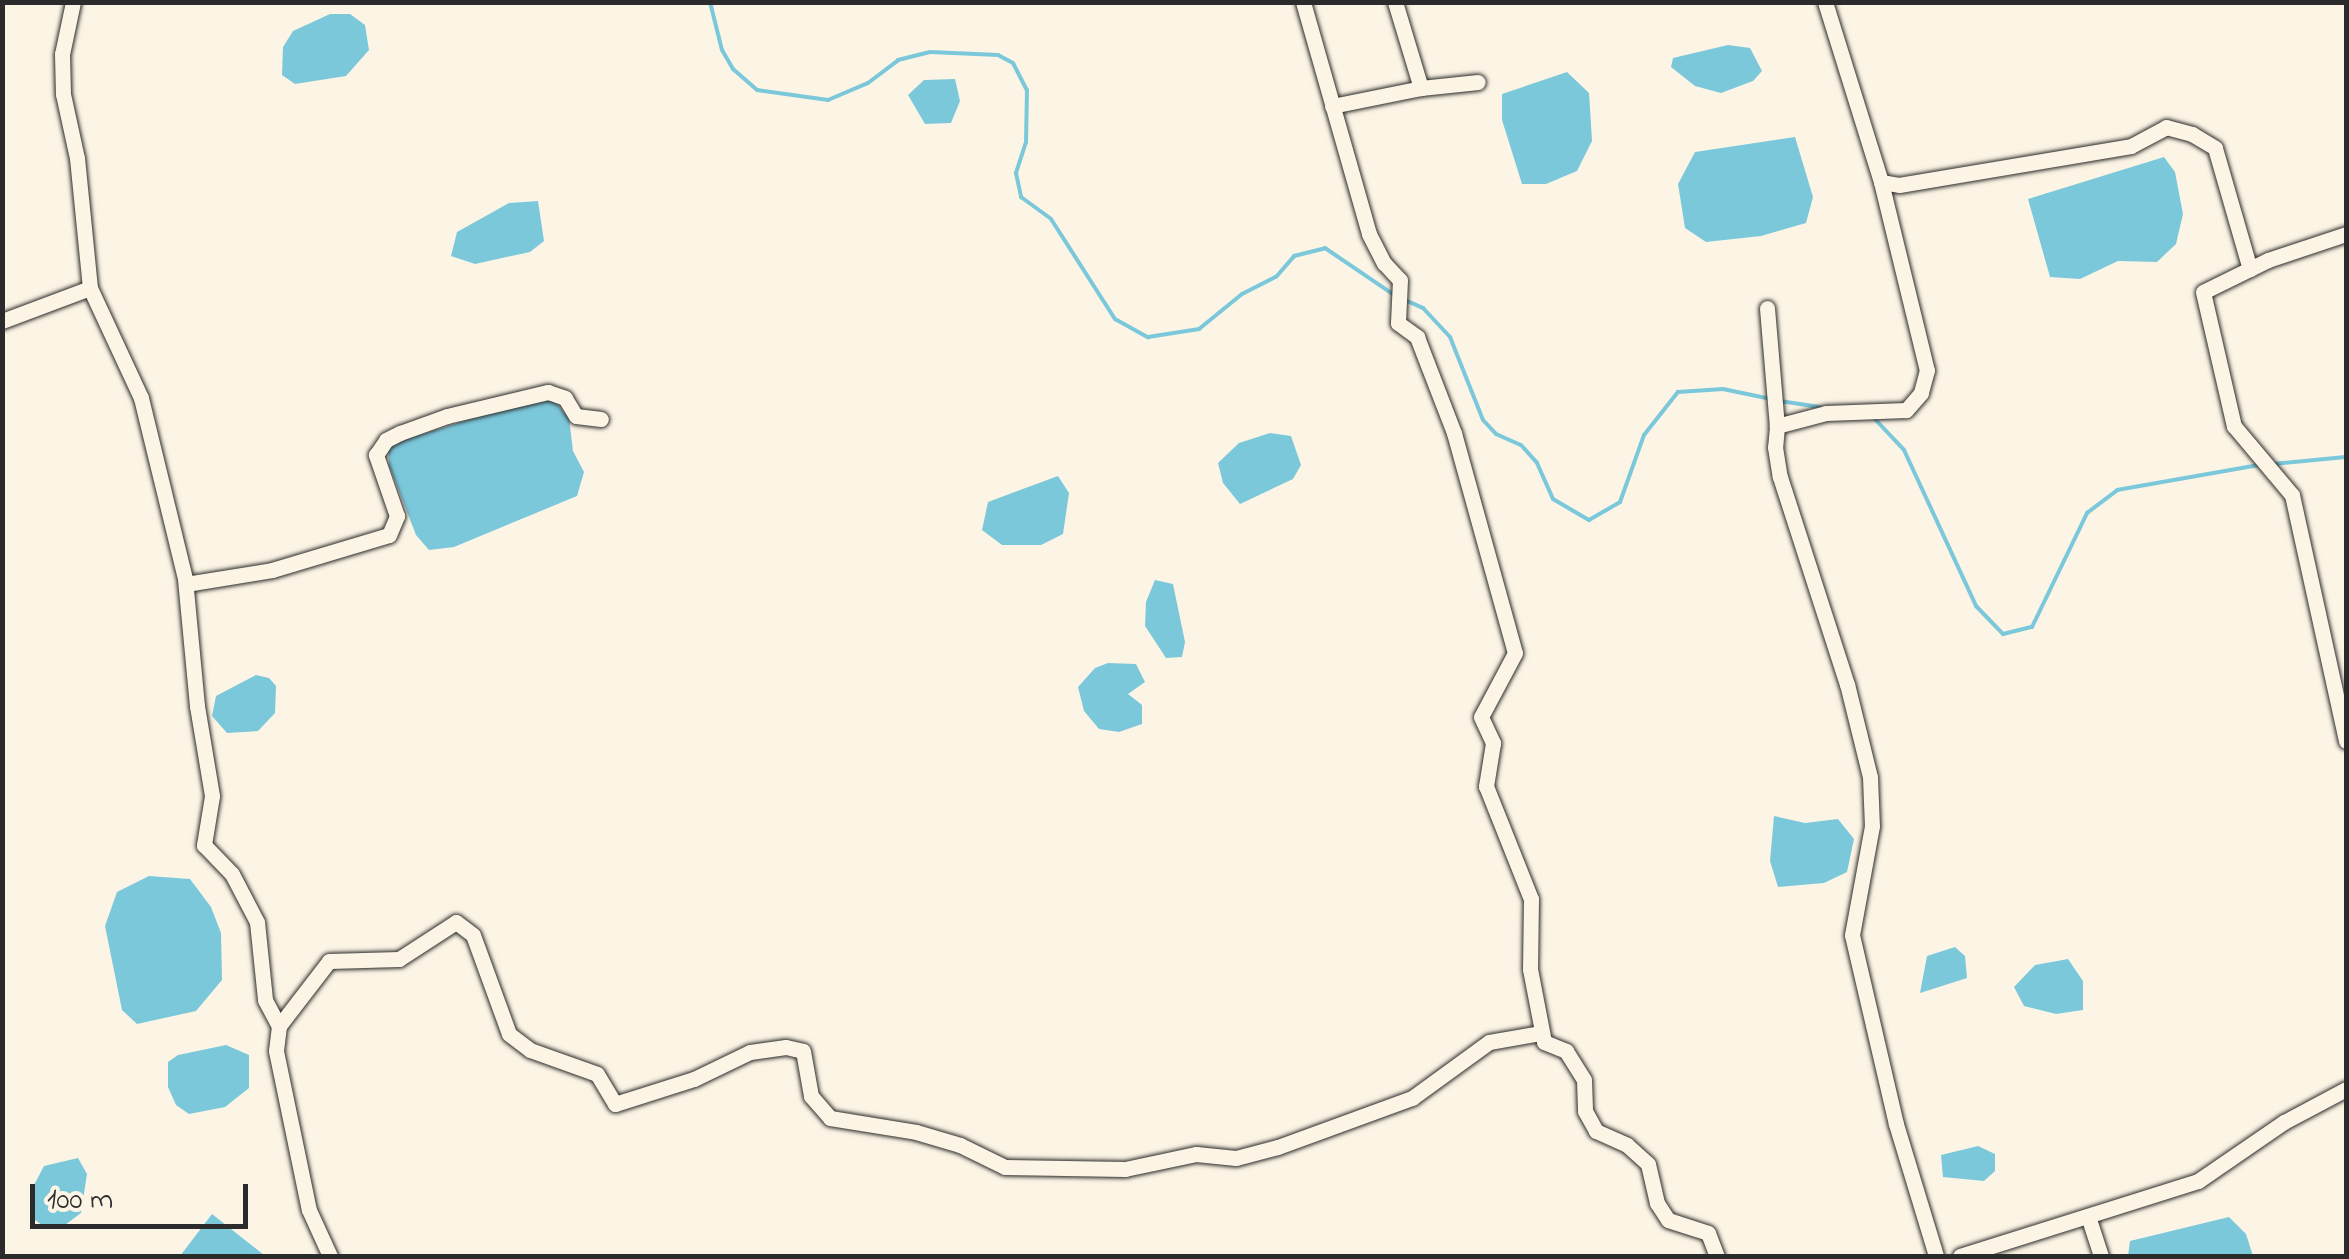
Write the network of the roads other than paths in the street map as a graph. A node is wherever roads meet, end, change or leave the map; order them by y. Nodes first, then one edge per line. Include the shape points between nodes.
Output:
1 (72, 2) edge
2 (1303, 2) edge
3 (1395, 2) edge
4 (1824, 2) edge
5 (1478, 82) dead end
6 (1421, 88) junction
7 (1332, 106) junction
8 (1881, 182) junction
9 (2346, 234) edge
10 (2250, 269) junction
11 (90, 288) junction
12 (1767, 308) dead end
13 (2, 321) edge
14 (601, 418) dead end
15 (1777, 426) junction
16 (186, 584) junction
17 (2346, 741) edge
18 (279, 1026) junction
19 (1541, 1032) junction
20 (2346, 1089) edge
21 (2088, 1216) junction
22 (330, 1256) edge
23 (1717, 1256) edge
24 (1930, 1256) edge
25 (1960, 1256) edge
26 (2101, 1256) edge

1 - 11 street via 63,94 77,158
2 - 7 street
3 - 6 street
4 - 8 street
5 - 6 street
6 - 7 street
7 - 19 street via 1369,234 1400,280 1398,323 1417,337 1454,433 1515,653 1481,716 1492,743 1486,786 1531,899 1530,969
8 - 10 street via 1900,185 2131,146 2166,127 2214,148
8 - 15 street via 1927,370 1921,393 1906,410 1826,413
9 - 10 street
10 - 17 street via 2203,292 2234,426 2292,495
11 - 13 street
11 - 16 street via 141,398
12 - 15 street
14 - 16 street via 576,416 565,398 548,392 400,434 386,440 376,456 397,516 389,534 272,570
15 - 24 street via 1780,477 1870,777 1872,826 1852,935
16 - 18 street via 212,796 204,845 232,874 256,922 265,1000
18 - 19 street via 328,961 400,960 456,922 473,935 510,1034 530,1050 596,1074 615,1104 694,1079 750,1052 786,1047 803,1052 811,1096 830,1118 930,1136 1006,1166 1125,1169 1196,1154 1236,1158 1278,1146 1412,1098 1488,1042
18 - 22 street via 276,1051 309,1210
19 - 23 street via 1544,1042 1566,1052 1584,1080 1596,1132 1627,1144 1648,1164 1668,1220 1708,1233
20 - 21 street via 2198,1181
21 - 25 street
21 - 26 street

